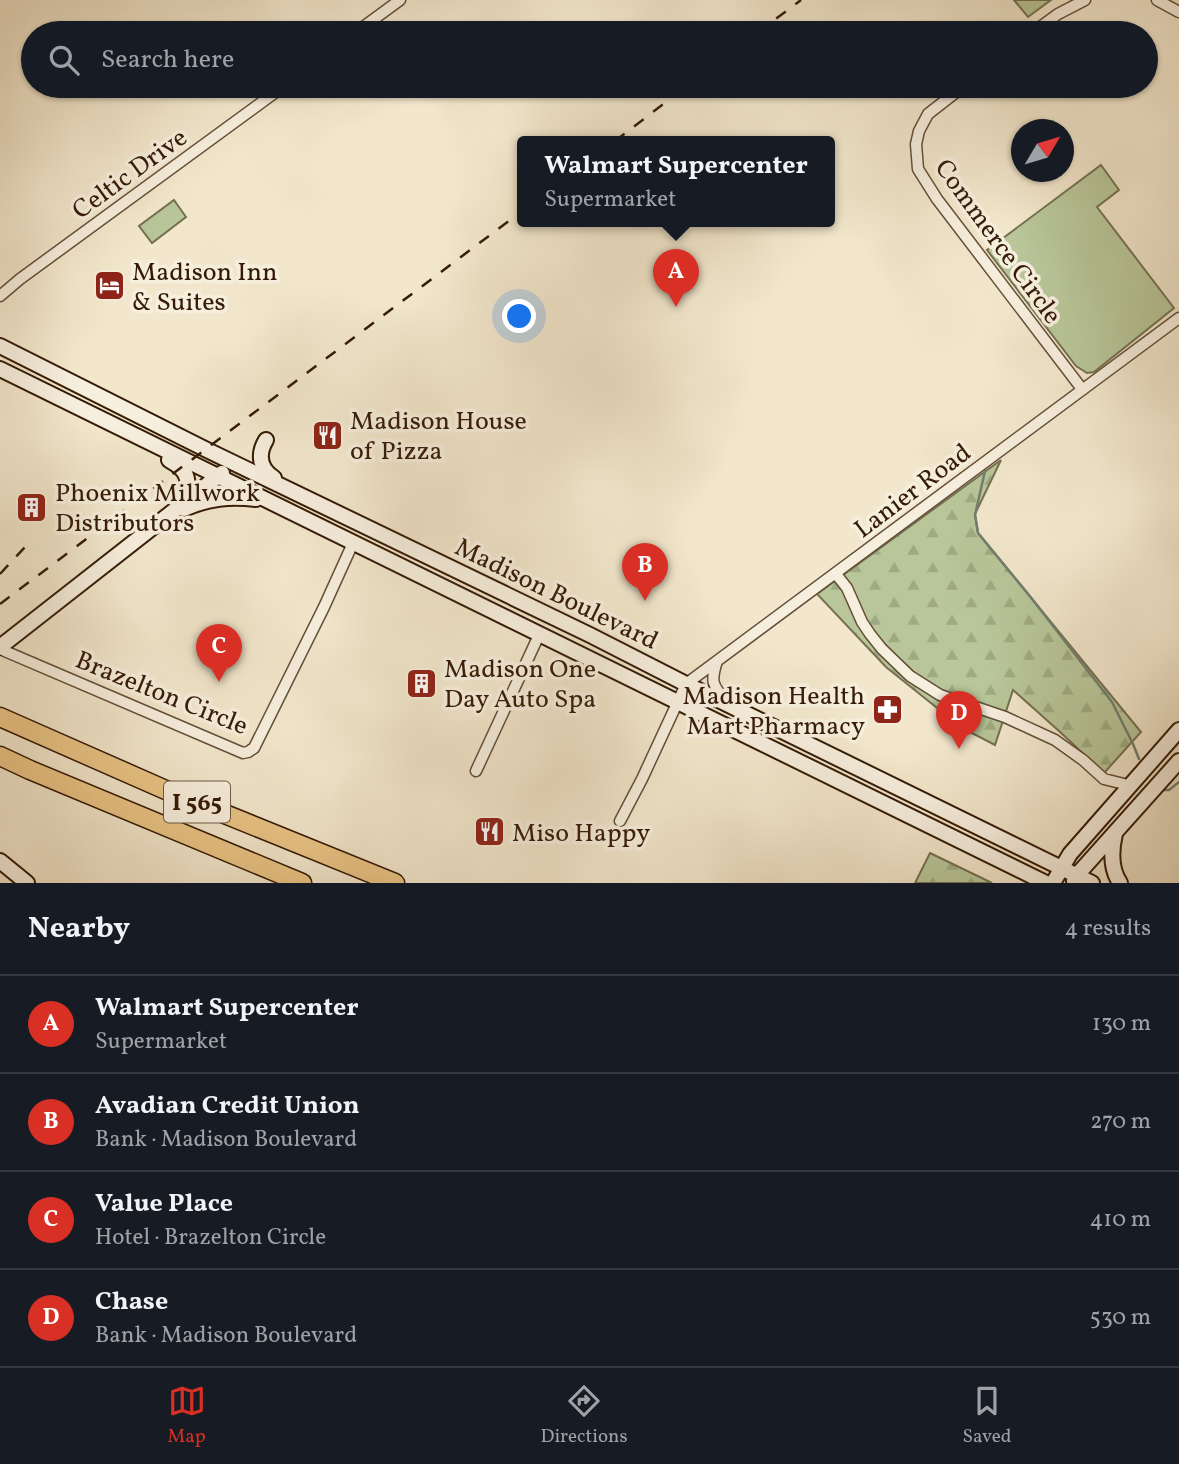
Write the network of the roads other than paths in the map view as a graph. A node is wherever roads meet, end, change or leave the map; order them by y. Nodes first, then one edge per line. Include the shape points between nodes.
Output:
1 (400, 0) edge
2 (1085, 0) edge
3 (1157, 0) edge
4 (1179, 12) edge
5 (371, 21) edge
6 (1048, 21) edge
7 (269, 98) edge
8 (949, 98) edge
9 (0, 296) edge
10 (1179, 318) edge
11 (0, 346) edge
12 (0, 369) edge
13 (1082, 389) junction
14 (124, 430) junction
15 (266, 440) dead end
16 (234, 463) junction
17 (218, 476) junction
18 (267, 501) junction
19 (330, 509) junction
20 (172, 512) junction
21 (353, 543) junction
22 (836, 573) junction
23 (492, 611) junction
24 (552, 618) junction
25 (540, 635) junction
26 (590, 635) junction
27 (0, 648) edge
28 (718, 660) junction
29 (686, 684) junction
30 (679, 703) junction
31 (734, 708) junction
32 (0, 718) edge
33 (1176, 734) edge
34 (0, 756) edge
35 (1179, 761) edge
36 (857, 767) junction
37 (476, 771) dead end
38 (1124, 785) junction
39 (848, 786) junction
40 (620, 821) dead end
41 (1115, 834) junction
42 (1027, 851) junction
43 (0, 861) edge
44 (1061, 868) junction
45 (1075, 879) edge
46 (27, 883) edge
47 (302, 883) edge
48 (395, 883) edge
49 (1046, 883) edge
50 (1053, 883) edge
51 (1092, 883) edge
52 (1120, 883) edge

1 - 5 street
2 - 6 street
3 - 4 street
7 - 9 street, Celtic Drive
8 - 13 street, Commerce Circle via 928,114 919,131 918,169
10 - 13 street, Lanier Road
11 - 16 main road, Madison Boulevard
12 - 14 main road, Madison Boulevard
13 - 22 street, Lanier Road
14 - 17 main road, Madison Boulevard
14 - 20 main road via 182,467 186,492
15 - 19 main road via 260,453 264,471
16 - 17 main road
16 - 19 main road, Madison Boulevard
17 - 18 main road, Madison Boulevard
17 - 20 main road
18 - 20 main road via 215,498
18 - 21 main road, Madison Boulevard
19 - 24 main road, Madison Boulevard
20 - 27 main road
21 - 23 main road, Madison Boulevard
21 - 27 street, Brazelton Circle via 283,692 248,752
22 - 28 street, Lanier Road
22 - 38 street via 870,634 910,676 940,695 1055,740 1104,779
23 - 24 main road via 528,620
23 - 25 main road, Madison Boulevard
24 - 26 main road, Madison Boulevard
25 - 26 main road via 555,630
25 - 30 main road, Madison Boulevard
25 - 37 street
26 - 29 main road, Madison Boulevard
28 - 29 street, Lanier Road
28 - 31 street via 714,686
29 - 30 street
29 - 31 main road, Madison Boulevard
30 - 39 main road, Madison Boulevard
30 - 40 street
31 - 36 main road, Madison Boulevard
32 - 48 highway, I 565
33 - 38 main road
33 - 44 main road
34 - 47 highway, I 565
35 - 41 main road
36 - 39 main road
36 - 42 main road, Madison Boulevard
38 - 42 main road via 1062,853 1051,856
39 - 49 main road, Madison Boulevard
41 - 45 main road
41 - 52 main road via 1112,865
42 - 44 main road, Madison Boulevard
43 - 46 main road
44 - 45 main road, Madison Boulevard
44 - 50 main road
45 - 51 main road, Madison Boulevard

